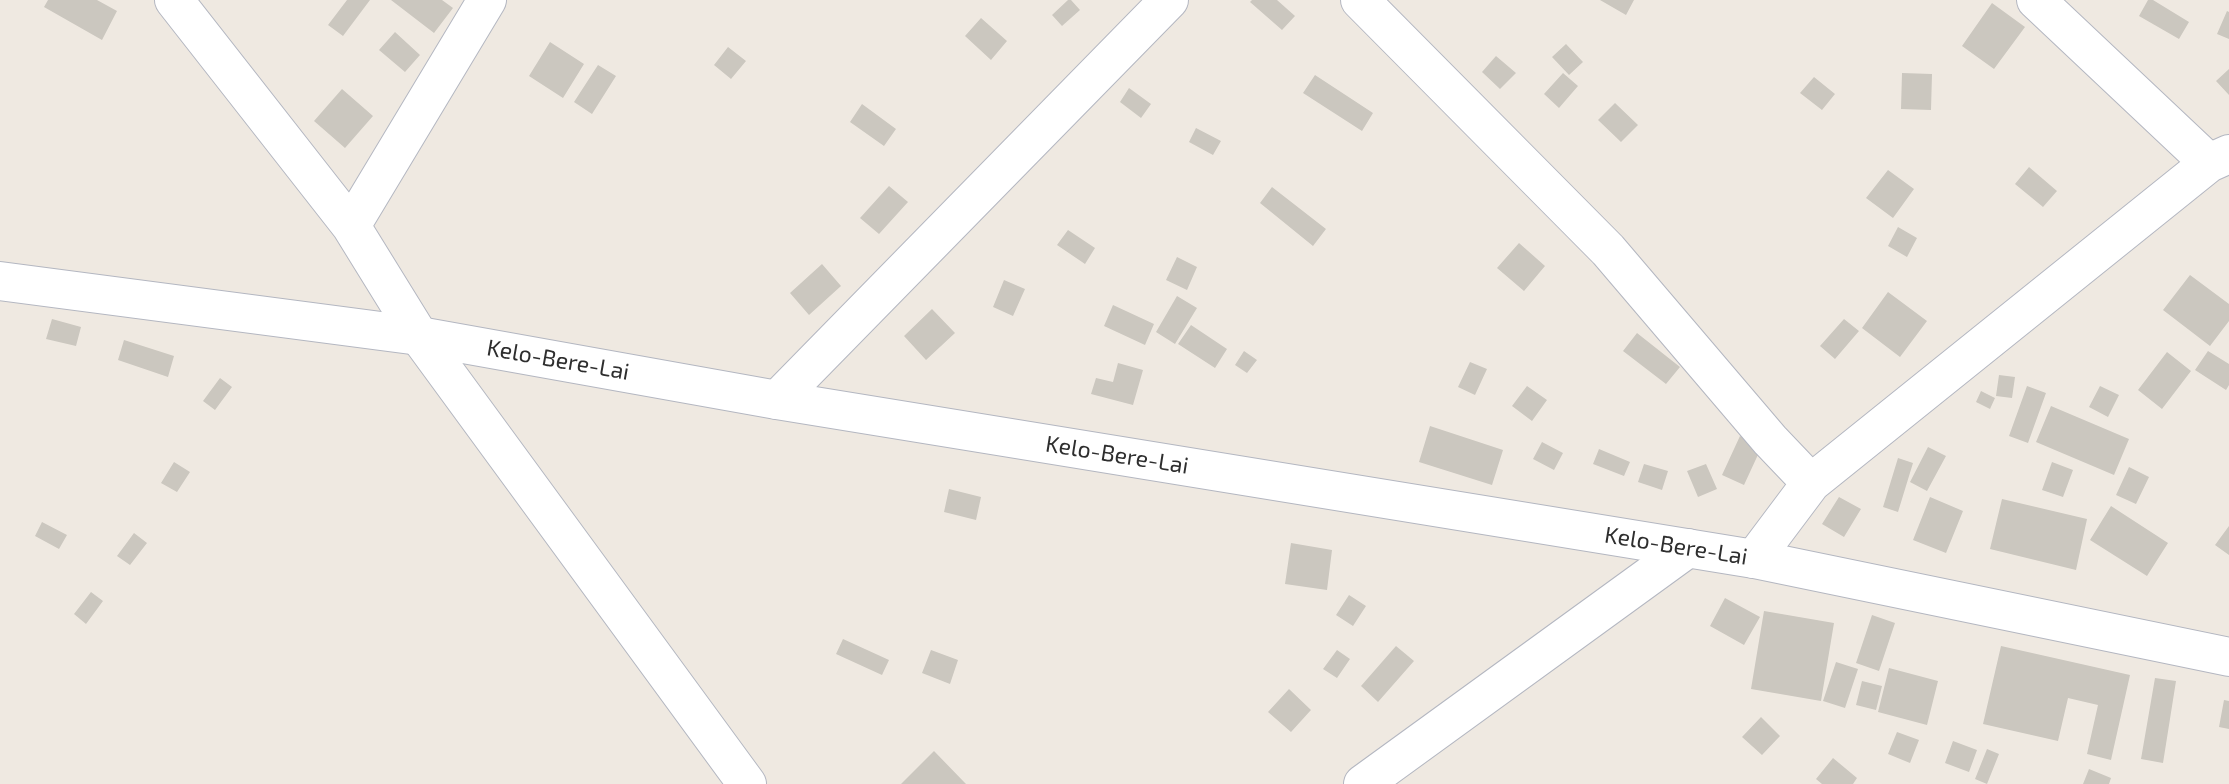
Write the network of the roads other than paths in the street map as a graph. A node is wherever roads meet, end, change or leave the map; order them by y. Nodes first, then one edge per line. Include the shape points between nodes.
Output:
1 (174, 0) edge
2 (486, 0) edge
3 (1169, 0) edge
4 (1360, 0) edge
5 (2036, 0) edge
6 (2219, 159) edge
7 (351, 226) junction
8 (0, 282) edge
9 (419, 336) junction
10 (777, 400) junction
11 (1811, 483) junction
12 (1688, 548) junction
13 (1754, 559) junction
14 (2229, 657) edge
15 (747, 784) edge
16 (1363, 784) edge

1 - 7 street
2 - 7 street
3 - 10 street
4 - 11 street via 1608,250
5 - 6 street
6 - 11 street
7 - 9 street
8 - 9 street, Kelo-Bere-Lai
9 - 10 street, Kelo-Bere-Lai
9 - 15 street
10 - 12 street, Kelo-Bere-Lai
11 - 13 street
12 - 13 street, Kelo-Bere-Lai
12 - 16 street
13 - 14 street, Kelo-Bere-Lai

